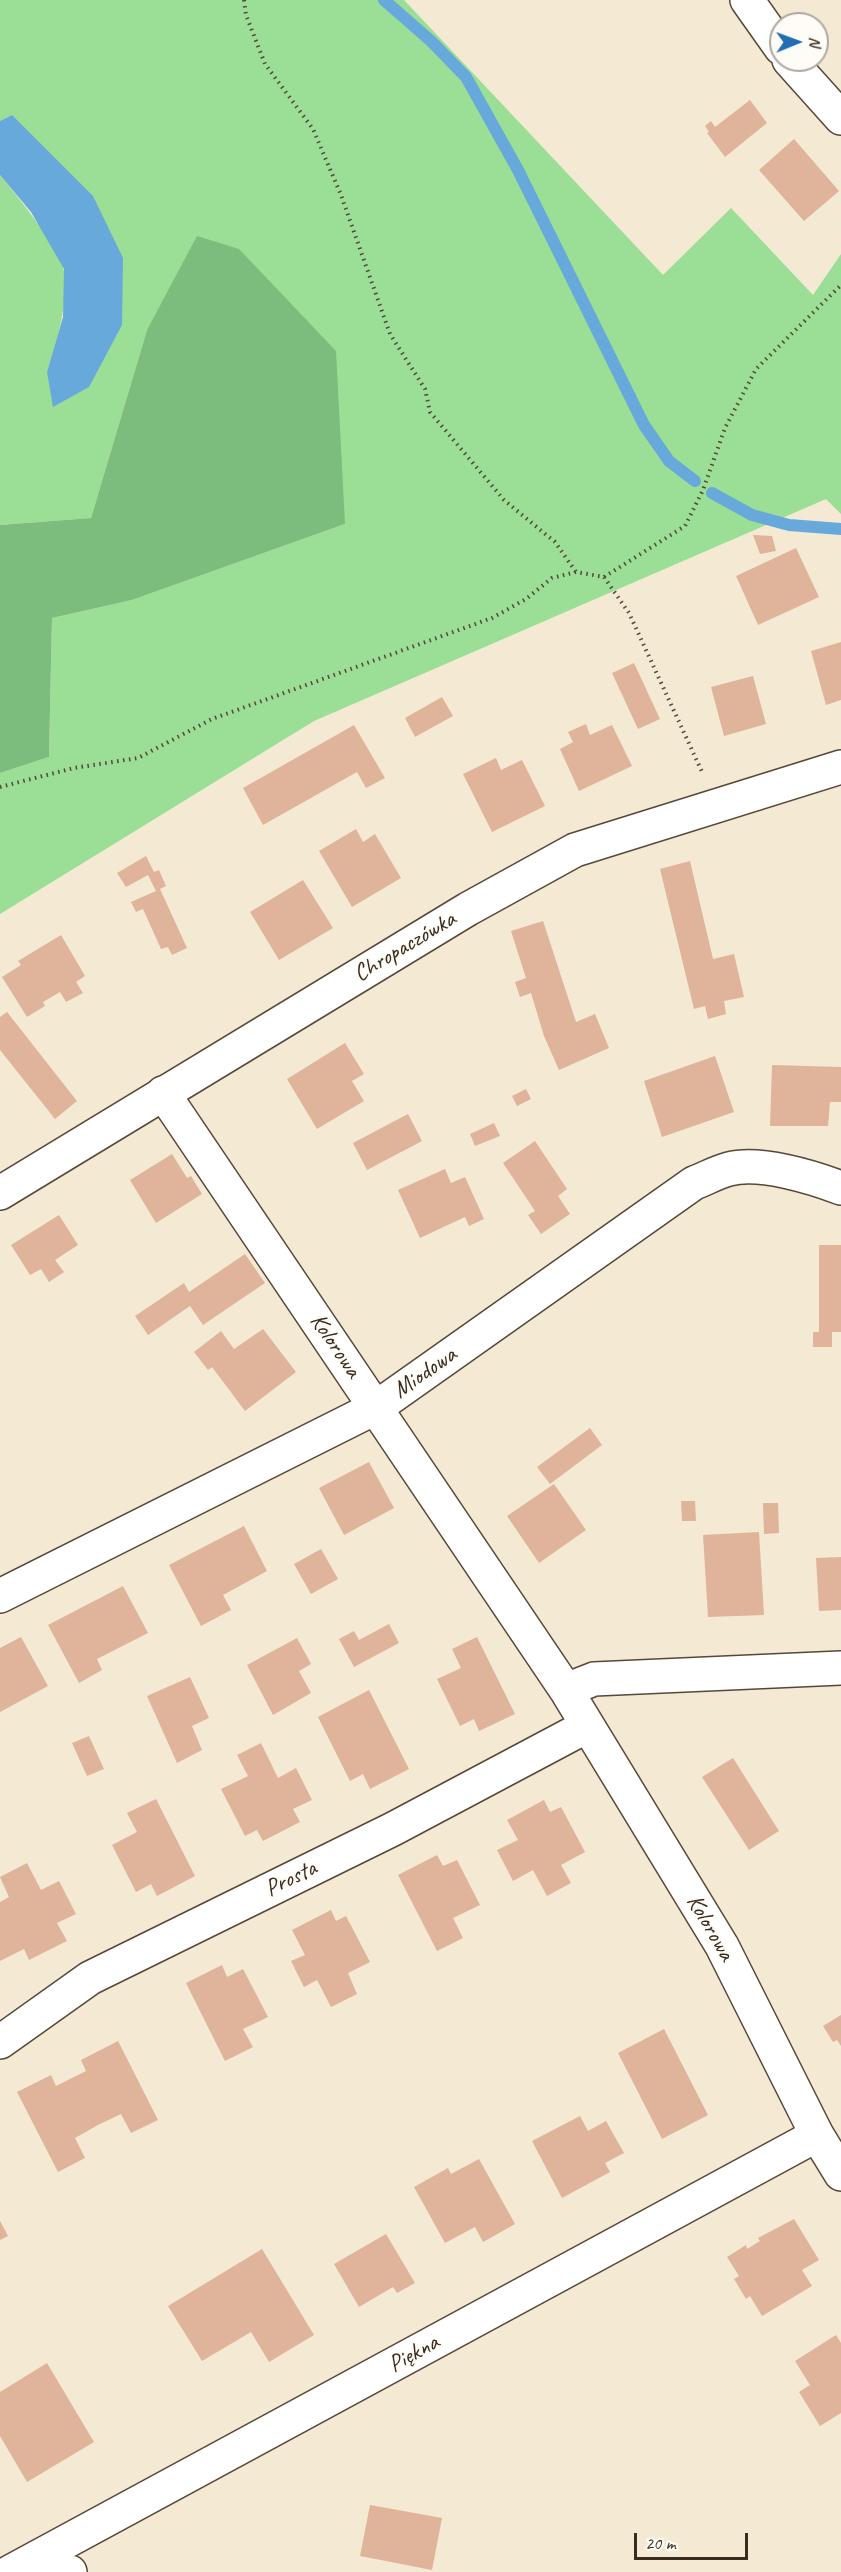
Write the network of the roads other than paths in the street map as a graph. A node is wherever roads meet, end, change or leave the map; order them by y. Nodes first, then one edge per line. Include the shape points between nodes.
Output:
1 (747, 0) edge
2 (769, 31) edge
3 (800, 72) edge
4 (841, 118) edge
5 (841, 767) edge
6 (163, 1093) junction
7 (841, 1188) edge
8 (0, 1193) edge
9 (376, 1407) junction
10 (0, 1596) edge
11 (841, 1668) edge
12 (566, 1690) junction
13 (587, 1726) junction
14 (0, 2042) edge
15 (817, 2135) junction
16 (841, 2174) edge
17 (21, 2567) edge
18 (70, 2572) edge

1 - 2 street
3 - 4 street
5 - 6 street, Chropaczówka via 575,850 468,909
6 - 8 street, Chropaczówka
6 - 9 street, Kolorowa
7 - 9 street, Miodowa via 770,1169 731,1168 694,1183
9 - 10 street, Miodowa
9 - 12 street, Kolorowa
11 - 12 street via 594,1679
12 - 13 street, Kolorowa
13 - 14 street, Prosta via 382,1834 90,1978
13 - 15 street, Kolorowa via 722,1946
15 - 16 street, Kolorowa
15 - 17 street, Piękna
17 - 18 street

